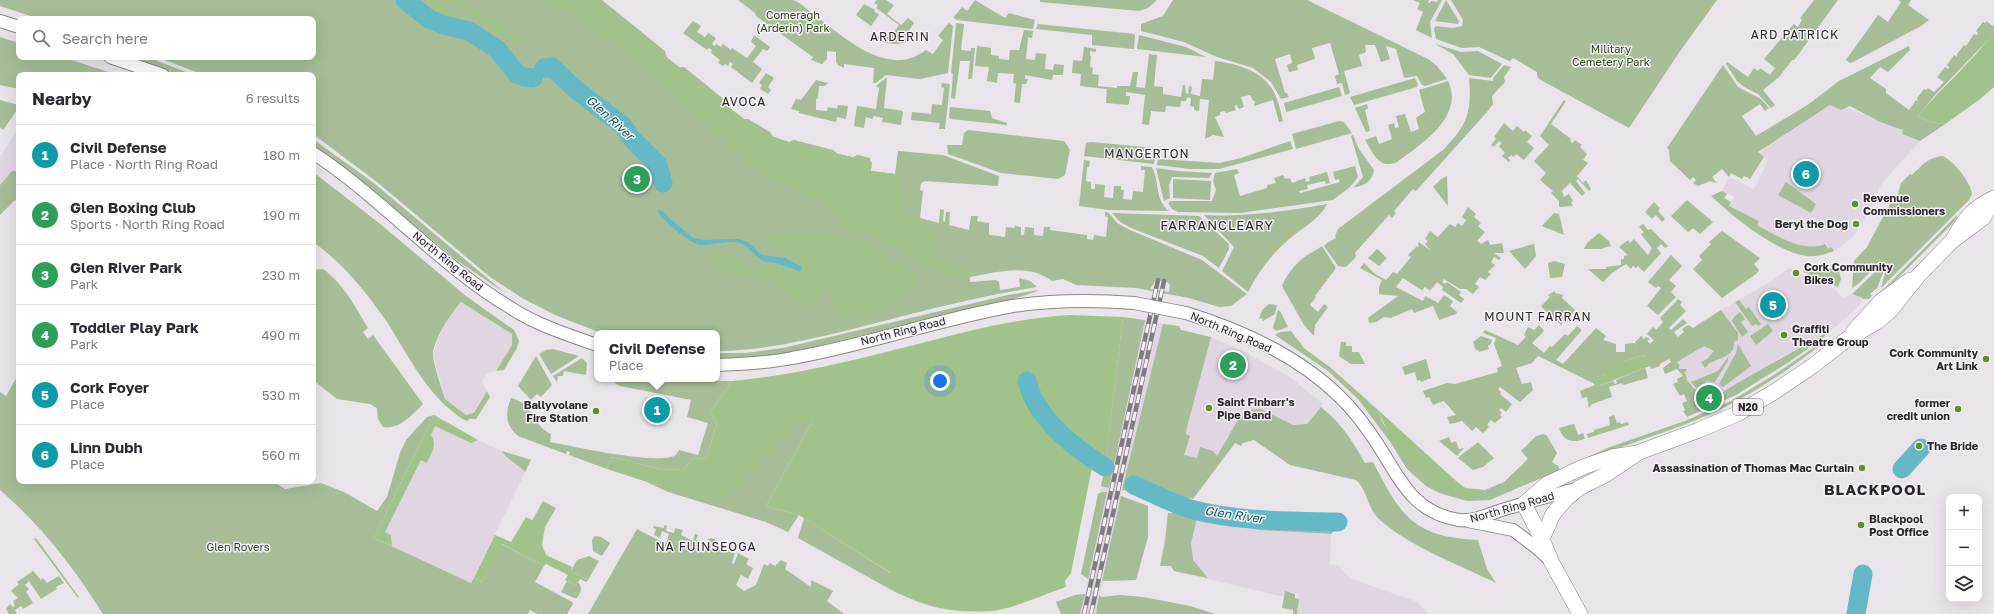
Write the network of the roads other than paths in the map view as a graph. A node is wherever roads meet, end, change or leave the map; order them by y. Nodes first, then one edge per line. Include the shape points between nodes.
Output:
1 (0, 21) edge
2 (16, 27) edge
3 (119, 60) edge
4 (154, 72) edge
5 (316, 155) edge
6 (1994, 199) edge
7 (594, 344) edge
8 (720, 365) edge
9 (1637, 453) junction
10 (1579, 488) junction
11 (1524, 504) junction
12 (1465, 520) junction
13 (1542, 539) junction
14 (1551, 561) junction
15 (1576, 608) edge

1 - 2 main road
3 - 4 main road
5 - 7 main road, North Ring Road via 492,296 540,324
6 - 9 highway, N20 via 1974,209 1952,241 1918,276 1890,311 1877,322 1847,339 1804,372 1736,414
8 - 12 main road, North Ring Road, bridge via 792,358 1014,306 1069,301 1134,303 1186,313 1265,344 1313,374 1339,395 1360,419 1409,494 1439,514
9 - 10 highway, N20 via 1618,467
9 - 11 highway, N20 via 1612,457 1584,467 1547,484
10 - 11 main road, North Ring Road
10 - 13 highway, N20 via 1553,514
11 - 12 main road, North Ring Road
11 - 13 highway
12 - 14 main road via 1513,530
13 - 14 highway
14 - 15 highway

